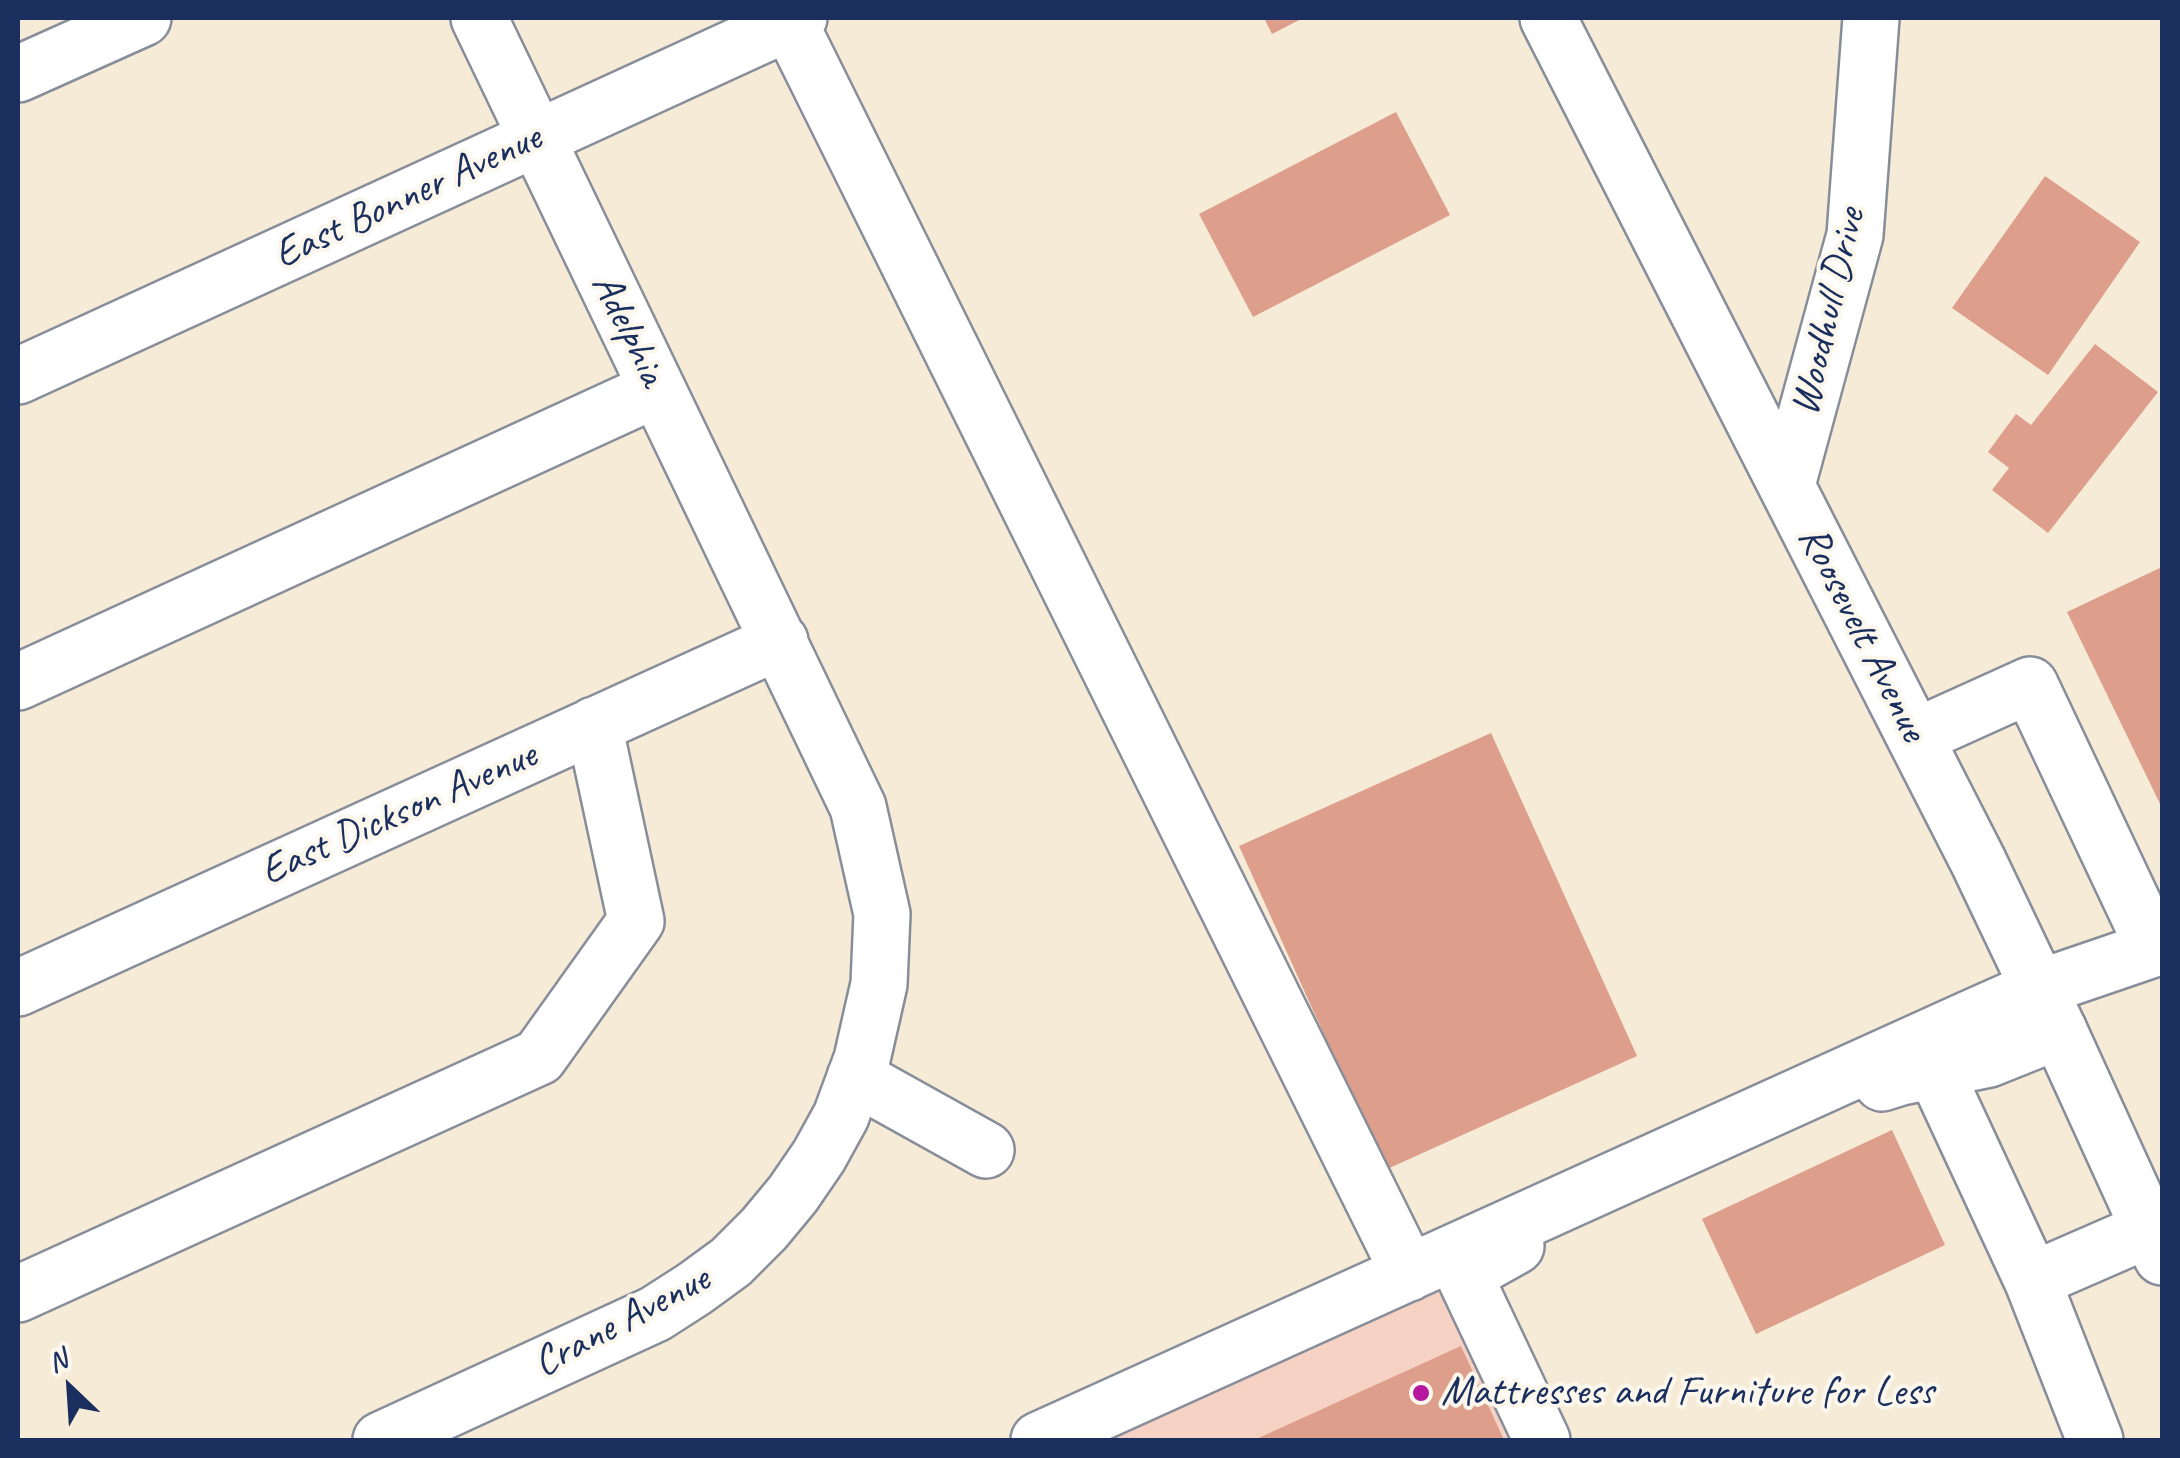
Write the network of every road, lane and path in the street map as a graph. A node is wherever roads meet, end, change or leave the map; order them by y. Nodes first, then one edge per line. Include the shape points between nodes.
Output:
1 (143, 18) edge
2 (478, 18) edge
3 (1548, 18) edge
4 (1871, 18) edge
5 (792, 19) edge
6 (18, 74) edge
7 (535, 138) junction
8 (18, 376) edge
9 (657, 389) junction
10 (1787, 485) junction
11 (780, 641) junction
12 (18, 682) edge
13 (594, 725) junction
14 (1914, 737) junction
15 (2158, 946) edge
16 (18, 988) edge
17 (2049, 1010) junction
18 (1935, 1071) junction
19 (855, 1077) junction
20 (986, 1150) dead end
21 (2156, 1243) edge
22 (1409, 1273) junction
23 (2033, 1282) junction
24 (18, 1294) edge
25 (381, 1440) edge
26 (1039, 1440) edge
27 (1542, 1440) edge
28 (2095, 1440) edge

1 - 6 street
2 - 7 street, Adelphia
3 - 10 street, Roosevelt Avenue
4 - 10 street, Woodhull Drive via 1855,235
5 - 7 street, East Bonner Avenue
5 - 22 street
7 - 8 street, East Bonner Avenue
7 - 9 street, Adelphia
9 - 11 street, Adelphia
9 - 12 street
10 - 14 street, Roosevelt Avenue
11 - 13 street, East Dickson Avenue
11 - 19 street, Crane Avenue via 858,807 882,914 879,984
13 - 16 street, East Dickson Avenue
13 - 24 street via 636,921 538,1057
14 - 15 street via 2030,686
14 - 17 street, Roosevelt Avenue
15 - 17 street
17 - 18 street via 1990,1060
17 - 21 street, Roosevelt Avenue
17 - 22 street
18 - 23 street
18 - 27 street via 1862,1090 1464,1274
19 - 20 street
19 - 25 street, Crane Avenue via 841,1116 794,1194 731,1262 656,1314
21 - 23 street
22 - 26 street
23 - 28 street

